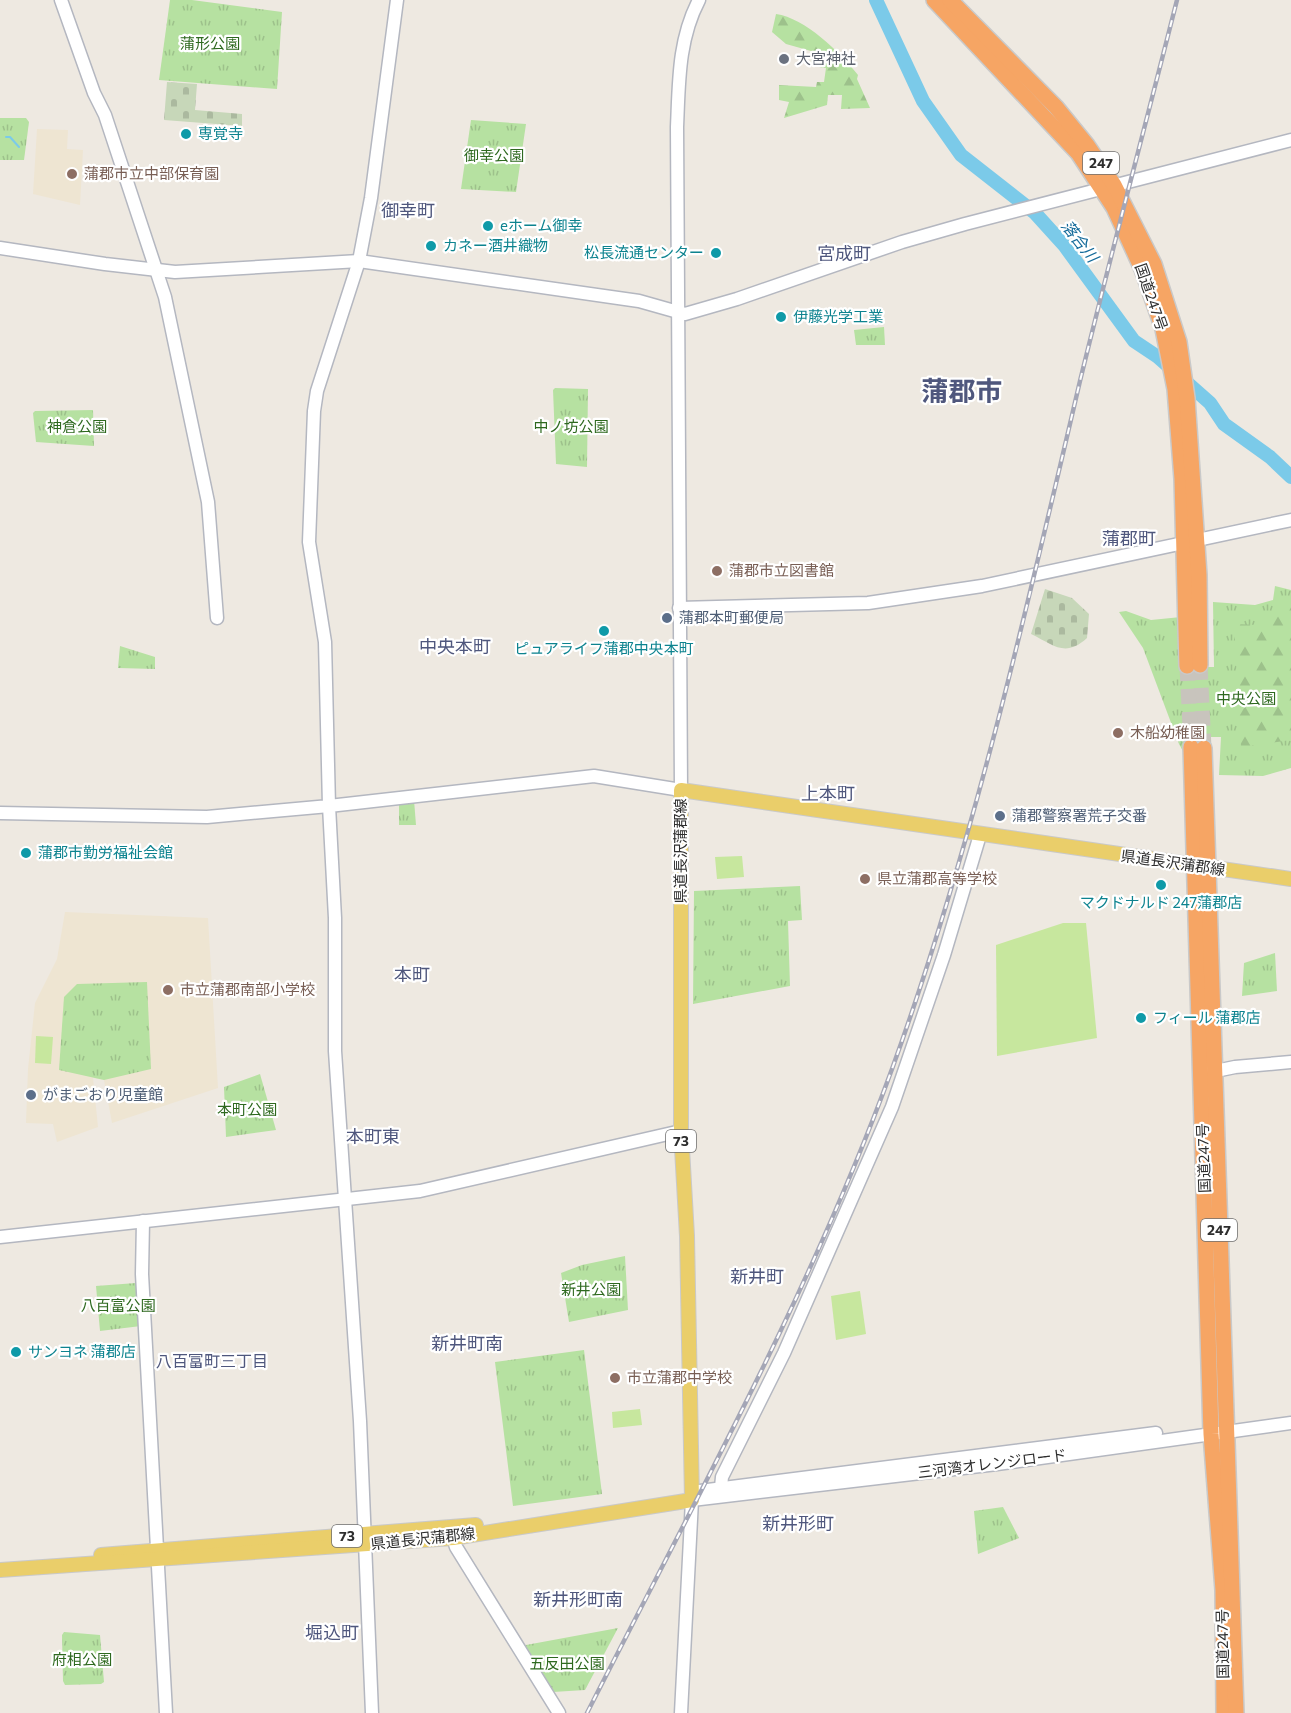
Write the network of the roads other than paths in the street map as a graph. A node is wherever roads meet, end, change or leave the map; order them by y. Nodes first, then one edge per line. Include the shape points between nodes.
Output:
1 (61, 0) edge
2 (397, 0) edge
3 (699, 0) edge
4 (934, 0) edge
5 (950, 0) edge
6 (1291, 140) edge
7 (1114, 184) junction
8 (1099, 188) junction
9 (0, 248) edge
10 (359, 261) junction
11 (158, 271) junction
12 (677, 310) junction
13 (1181, 393) junction
14 (1291, 520) edge
15 (1189, 541) junction
16 (679, 608) junction
17 (217, 618) dead end
18 (1194, 665) tunnel mouth
19 (1197, 748) tunnel mouth
20 (681, 790) junction
21 (330, 806) junction
22 (0, 813) edge
23 (980, 835) junction
24 (1200, 866) junction
25 (1291, 879) edge
26 (1291, 1062) edge
27 (1208, 1073) junction
28 (681, 1131) junction
29 (345, 1198) junction
30 (143, 1221) junction
31 (0, 1237) edge
32 (1291, 1416) edge
33 (1291, 1423) edge
34 (1218, 1429) junction
35 (721, 1487) junction
36 (692, 1496) junction
37 (453, 1538) junction
38 (364, 1540) junction
39 (158, 1556) junction
40 (0, 1561) edge
41 (0, 1570) edge
42 (166, 1713) edge
43 (372, 1713) edge
44 (559, 1713) edge
45 (681, 1713) edge
46 (1224, 1713) edge
47 (1236, 1713) edge

1 - 11 street
2 - 10 street
3 - 12 street via 679,64
4 - 8 highway, 国道247号 / 247 via 1053,123 1078,153
5 - 7 highway, 国道247号 / 247 via 1056,107
6 - 7 street
7 - 8 street
7 - 13 highway, 国道247号 / 247 via 1154,264 1174,322 1183,368
8 - 12 street via 902,242 699,311 685,314
8 - 13 highway, 国道247号 / 247 via 1114,208 1142,268
9 - 11 street
10 - 11 street via 200,272
10 - 12 street via 639,301
10 - 21 street via 316,391 313,432 309,542 325,642
11 - 17 street via 208,502
12 - 16 street
13 - 15 highway, 国道247号 / 247
14 - 15 street
15 - 16 street via 982,586 868,603
15 - 18 highway, 国道247号 / 247
16 - 20 street
19 - 24 highway, 国道247号 / 247
20 - 21 street via 594,776
20 - 23 main road, 県道長沢蒲郡線
20 - 28 main road, 県道長沢蒲郡線 / 73
21 - 22 street via 207,817
21 - 29 street via 335,1051
23 - 24 main road, 県道長沢蒲郡線
23 - 35 street via 892,1107 784,1353 722,1477
24 - 25 main road, 県道長沢蒲郡線
24 - 27 highway, 国道247号 / 247
26 - 27 street
27 - 34 highway, 国道247号 / 247
28 - 29 street via 441,1187
28 - 36 main road, 県道長沢蒲郡線 / 73
29 - 30 street
29 - 38 street
30 - 31 street
30 - 39 street via 142,1275
32 - 34 street, 三河湾オレンジロード
33 - 34 street, 三河湾オレンジロード
34 - 35 street, 三河湾オレンジロード
34 - 36 street, 三河湾オレンジロード via 997,1464
34 - 46 highway, 国道247号 / 247
34 - 47 highway, 国道247号 / 247 via 1233,1583
35 - 36 street, 三河湾オレンジロード
36 - 37 main road, 県道長沢蒲郡線 / 73
36 - 38 main road, 県道長沢蒲郡線 / 73
36 - 45 street
37 - 38 main road, 県道長沢蒲郡線 / 73
37 - 44 street
38 - 39 main road, 県道長沢蒲郡線 / 73
38 - 43 street
39 - 40 main road, 県道長沢蒲郡線 / 73
39 - 41 main road, 県道長沢蒲郡線 / 73
39 - 42 street

